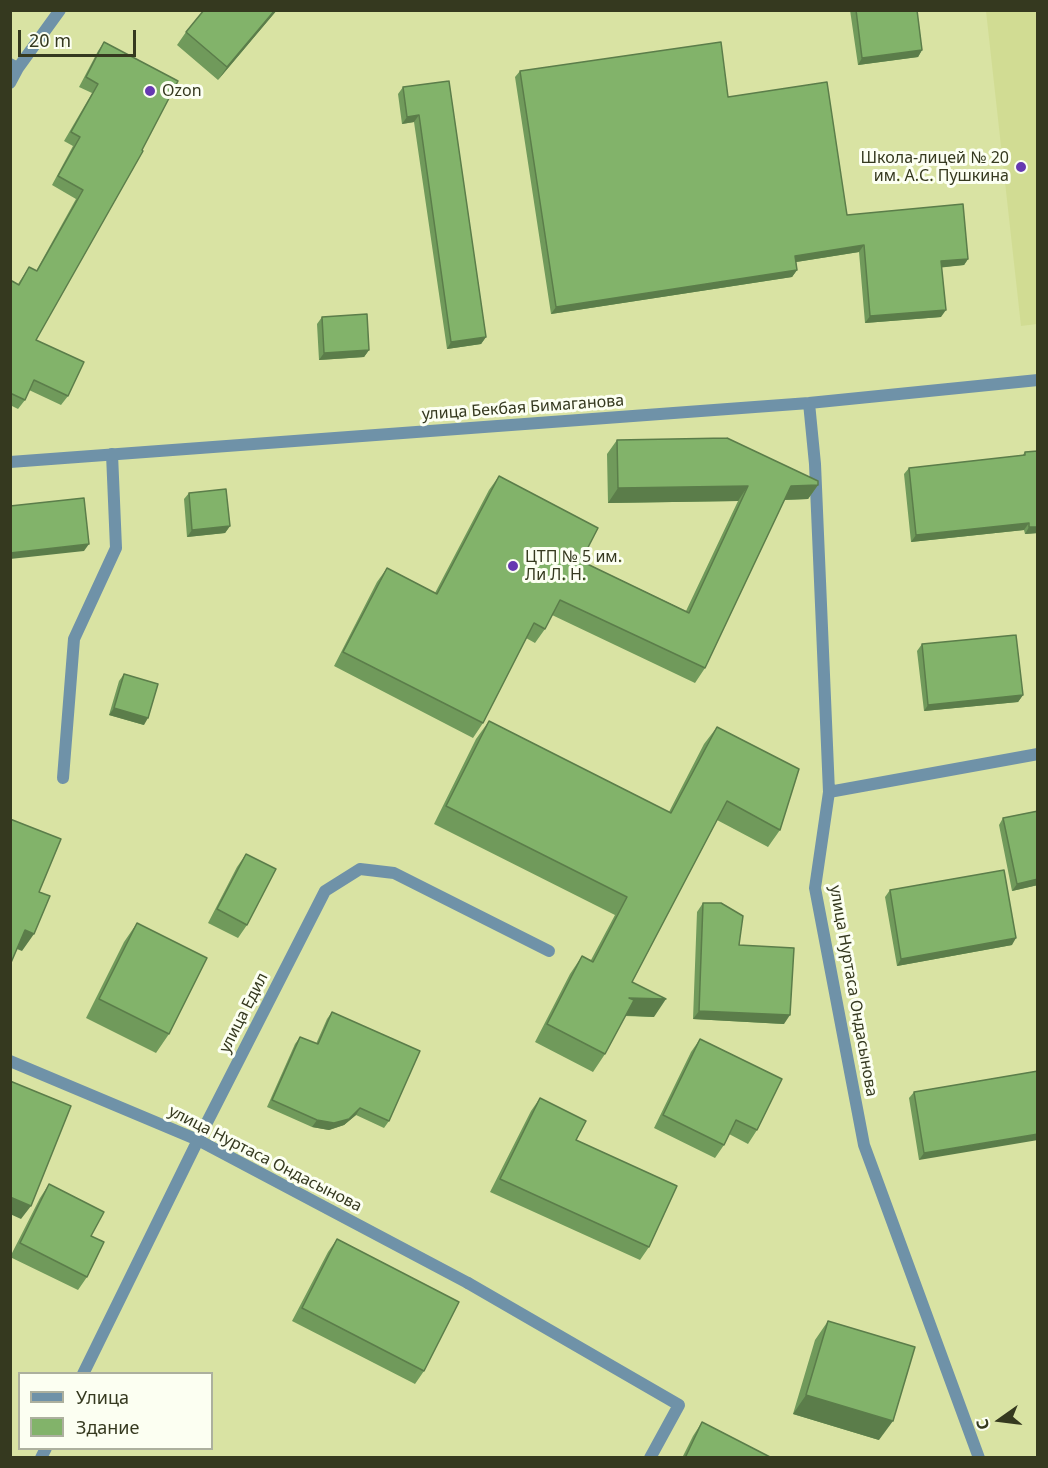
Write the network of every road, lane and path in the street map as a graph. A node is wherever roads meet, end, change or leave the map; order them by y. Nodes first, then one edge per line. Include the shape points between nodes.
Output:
1 (60, 10) edge
2 (14, 66) edge
3 (10, 83) edge
4 (1038, 380) edge
5 (809, 403) junction
6 (112, 454) junction
7 (10, 462) edge
8 (1038, 754) edge
9 (63, 778) dead end
10 (829, 792) junction
11 (549, 951) dead end
12 (10, 1061) edge
13 (198, 1140) junction
14 (84, 1372) edge
15 (650, 1458) edge
16 (980, 1458) edge

1 - 2 street
2 - 3 street
4 - 5 street, улица Бекбая Бимаганова
5 - 6 street, улица Бекбая Бимаганова
5 - 10 street, улица Нуртаса Ондасынова
6 - 7 street, улица Бекбая Бимаганова
6 - 9 street via 116,548 74,639
8 - 10 street
10 - 16 street, улица Нуртаса Ондасынова via 815,888 864,1145
11 - 13 street, улица Едил via 394,873 360,869 325,891
12 - 13 street, улица Нуртаса Ондасынова
13 - 14 street, улица Едил
13 - 15 street, улица Нуртаса Ондасынова via 468,1283 679,1405

